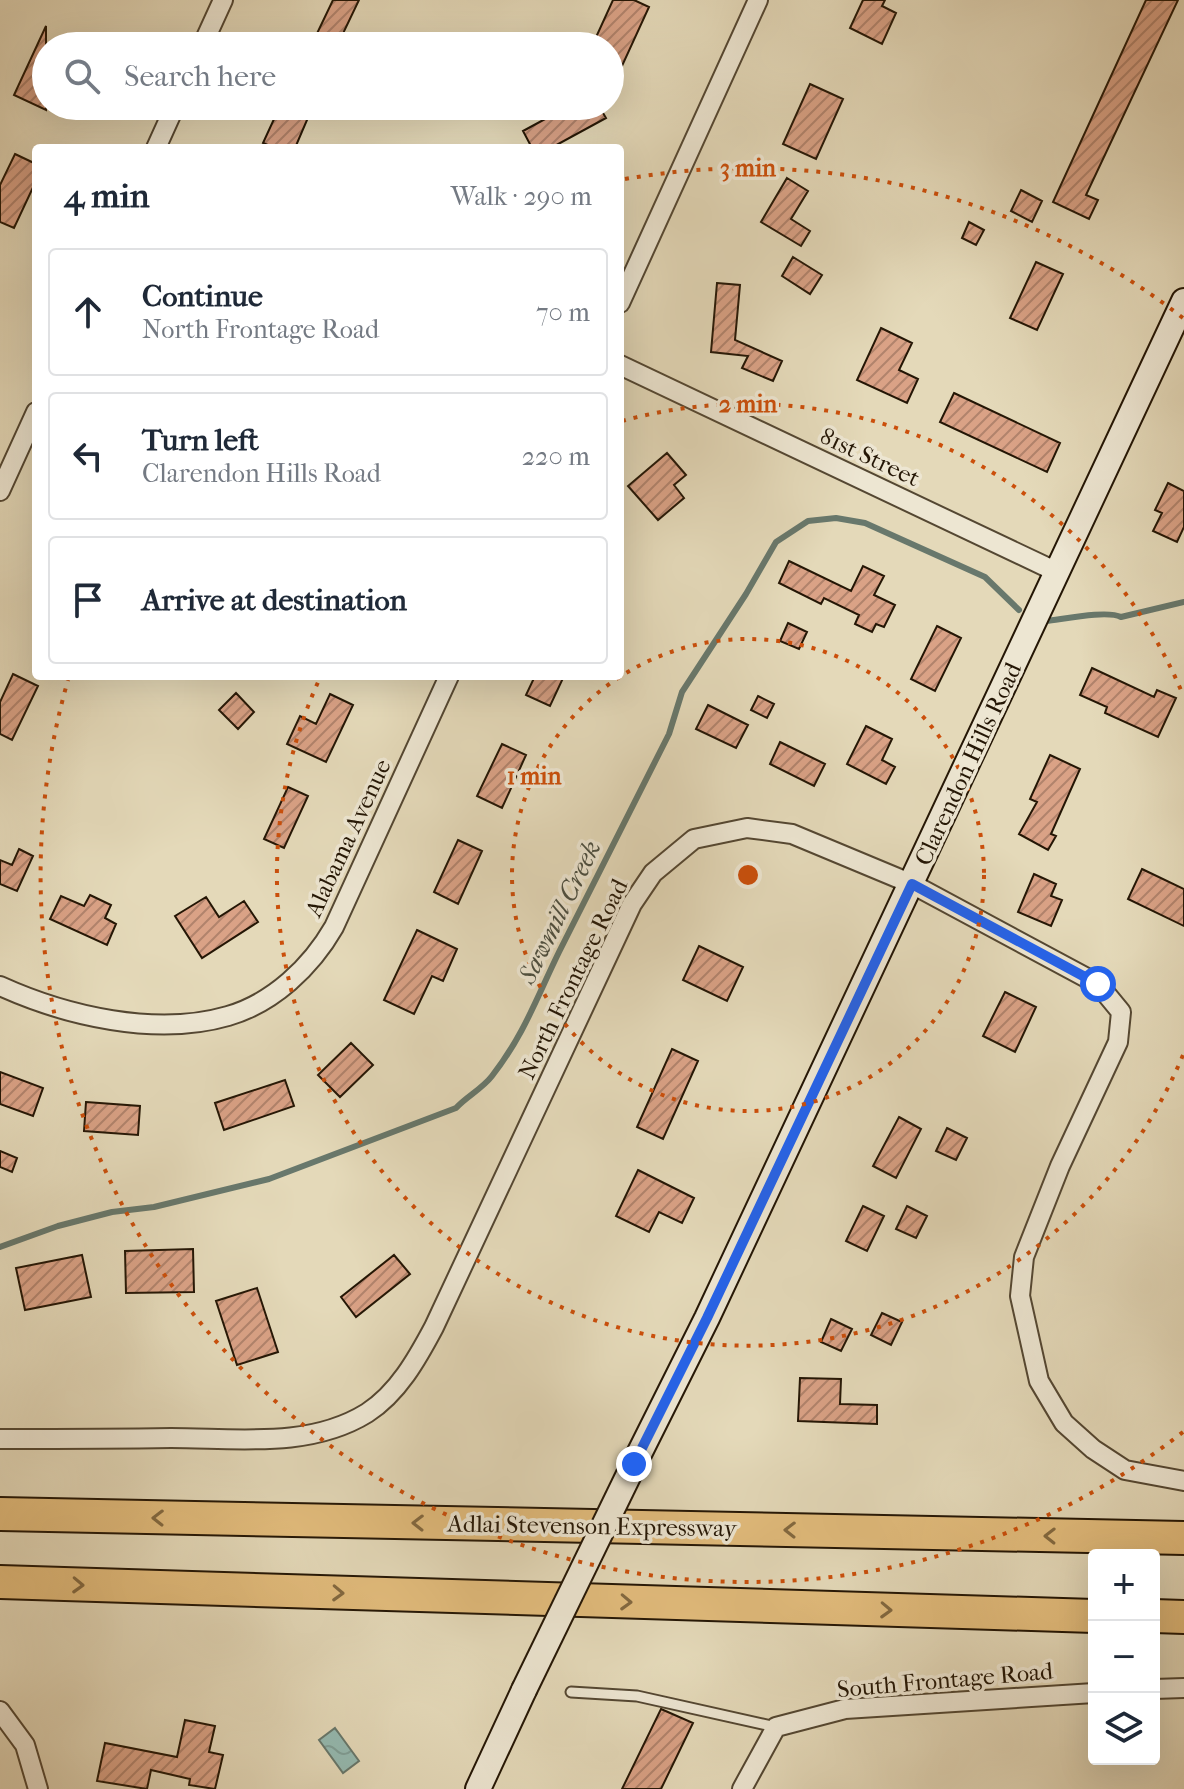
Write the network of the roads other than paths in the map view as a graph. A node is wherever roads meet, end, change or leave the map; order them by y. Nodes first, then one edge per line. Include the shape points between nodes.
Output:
1 (223, 0) edge
2 (758, 0) edge
3 (208, 32) edge
4 (169, 120) edge
5 (158, 144) edge
6 (624, 294) edge
7 (1184, 301) edge
8 (624, 367) edge
9 (32, 421) edge
10 (0, 491) edge
11 (1057, 572) junction
12 (447, 680) edge
13 (912, 884) junction
14 (0, 986) edge
15 (0, 1439) edge
16 (1184, 1481) edge
17 (0, 1514) edge
18 (1184, 1538) edge
19 (0, 1582) edge
20 (1088, 1616) edge
21 (1160, 1616) edge
22 (1184, 1617) edge
23 (1184, 1688) edge
24 (1160, 1689) edge
25 (571, 1692) dead end
26 (1088, 1693) edge
27 (0, 1711) edge
28 (776, 1727) junction
29 (38, 1789) edge
30 (478, 1789) edge
31 (742, 1789) edge

1 - 3 street
2 - 6 street
4 - 5 street
7 - 11 street, Clarendon Hills Road
8 - 11 street, 81st Street
9 - 10 street
11 - 13 street, Clarendon Hills Road
12 - 14 street, Alabama Avenue via 334,927 311,962 289,982 228,1016 173,1023 62,1010
13 - 15 street, North Frontage Road via 792,834 747,828 694,839 653,873 632,904 434,1327 405,1376 369,1412 293,1438
13 - 16 street, North Frontage Road via 1098,984 1121,1012 1118,1042 1024,1257 1020,1296 1039,1381 1064,1423 1125,1470
13 - 30 street, Clarendon Hills Road, bridge
18 -> 17 highway, Adlai Stevenson Expressway
19 -> 20 highway
21 - 22 highway
23 - 24 street
25 - 28 lane via 637,1696
26 - 28 street, South Frontage Road via 845,1709
27 - 29 street via 25,1745
28 - 31 street

